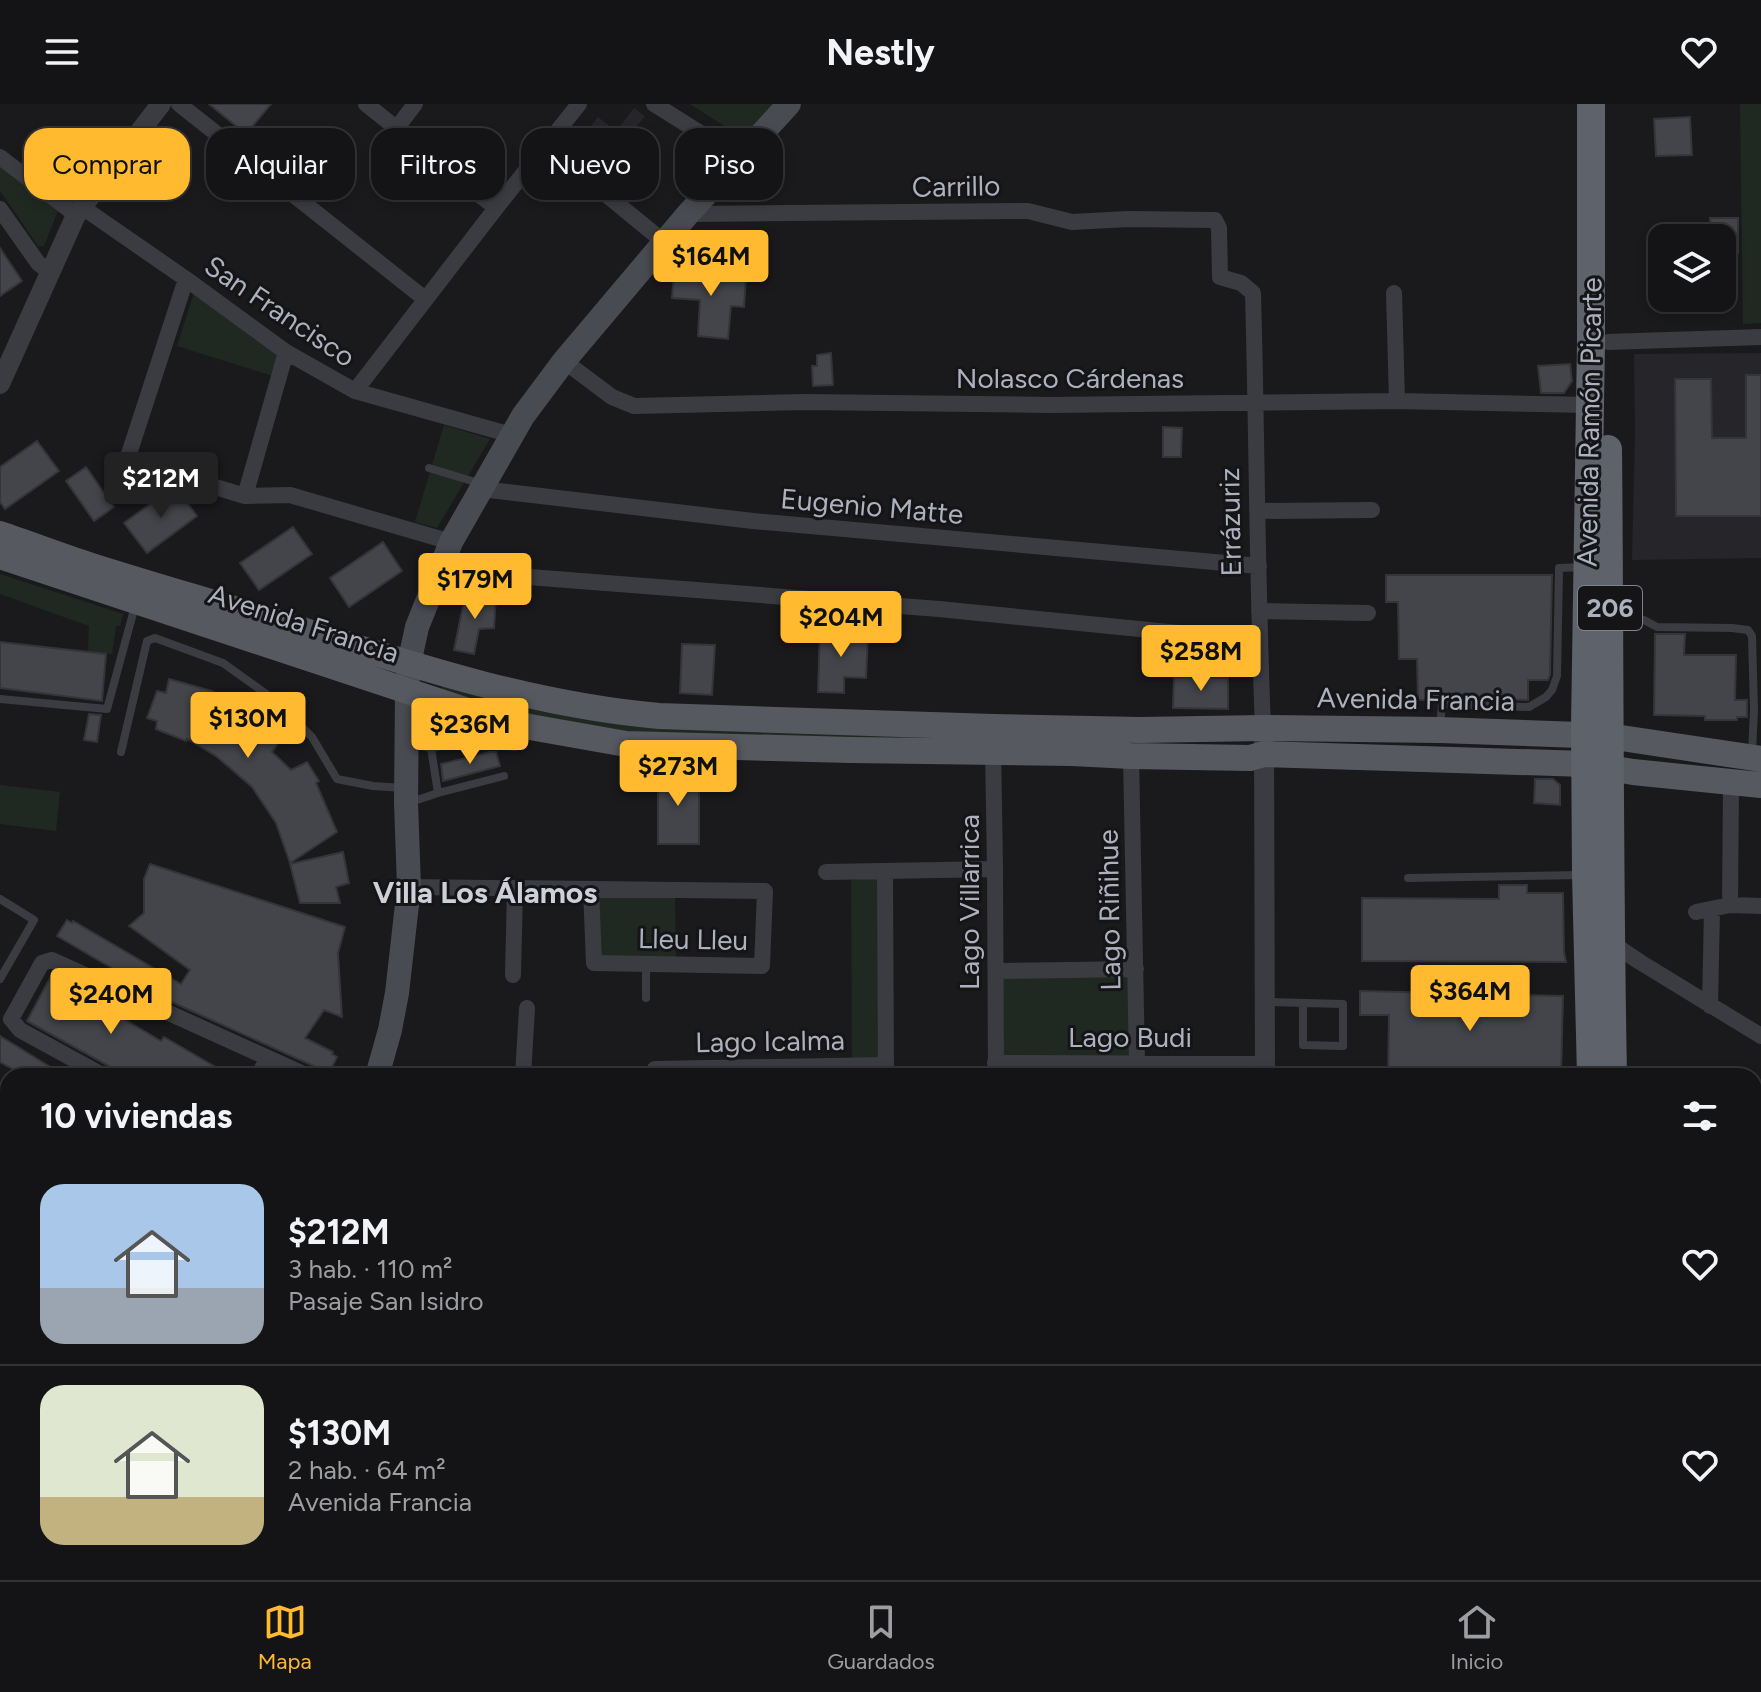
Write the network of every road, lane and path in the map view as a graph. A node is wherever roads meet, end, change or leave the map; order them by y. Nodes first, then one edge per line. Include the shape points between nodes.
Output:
1 (160, 104) edge
2 (179, 104) edge
3 (366, 104) edge
4 (415, 104) edge
5 (579, 104) edge
6 (654, 104) edge
7 (789, 104) edge
8 (1591, 104) edge
9 (1608, 104) edge
10 (395, 128) edge
11 (397, 128) edge
12 (561, 128) edge
13 (692, 128) edge
14 (766, 128) edge
15 (0, 157) edge
16 (521, 178) edge
17 (486, 200) edge
18 (613, 200) edge
19 (700, 200) edge
20 (496, 208) junction
21 (0, 209) edge
22 (79, 211) junction
23 (688, 214) junction
24 (1219, 228) joint
25 (664, 242) junction
26 (50, 272) junction
27 (186, 279) junction
28 (1394, 293) dead end
29 (425, 299) junction
30 (1761, 337) edge
31 (1608, 342) junction
32 (286, 352) junction
33 (564, 361) junction
34 (0, 384) edge
35 (355, 391) junction
36 (1397, 401) junction
37 (1256, 404) junction
38 (1590, 405) junction
39 (512, 435) junction
40 (429, 468) dead end
41 (483, 487) junction
42 (245, 496) junction
43 (1372, 510) dead end
44 (1257, 511) junction
45 (0, 534) edge
46 (451, 542) junction
47 (0, 556) edge
48 (1259, 566) junction
49 (1588, 567) junction
50 (439, 570) junction
51 (87, 574) junction
52 (137, 602) junction
53 (1259, 611) junction
54 (1368, 613) dead end
55 (214, 615) junction
56 (1610, 622) junction
57 (1260, 641) junction
58 (409, 664) junction
59 (407, 691) junction
60 (0, 699) edge
61 (465, 710) junction
62 (530, 727) junction
63 (1140, 730) junction
64 (1407, 730) junction
65 (1440, 730) junction
66 (1597, 736) junction
67 (993, 740) junction
68 (1264, 741) junction
69 (463, 742) junction
70 (407, 743) junction
71 (431, 748) junction
72 (121, 752) dead end
73 (1072, 753) junction
74 (1131, 756) junction
75 (1391, 757) junction
76 (1756, 759) edge
77 (1598, 766) junction
78 (504, 776) dead end
79 (1731, 782) junction
80 (1761, 785) edge
81 (438, 793) junction
82 (406, 796) junction
83 (995, 869) junction
84 (885, 871) junction
85 (826, 872) dead end
86 (1586, 875) junction
87 (1408, 878) dead end
88 (409, 887) junction
89 (591, 889) junction
90 (515, 890) junction
91 (0, 899) edge
92 (1730, 905) junction
93 (1761, 906) edge
94 (1610, 942) junction
95 (646, 964) junction
96 (1136, 969) junction
97 (996, 971) junction
98 (513, 975) dead end
99 (0, 979) edge
100 (646, 998) dead end
101 (1265, 1002) junction
102 (1303, 1003) junction
103 (1710, 1006) junction
104 (527, 1008) dead end
105 (1761, 1036) edge
106 (267, 1059) junction
107 (1137, 1062) junction
108 (89, 1068) edge
109 (262, 1068) edge
110 (289, 1068) edge
111 (379, 1068) edge
112 (523, 1068) edge
113 (886, 1068) edge
114 (995, 1068) edge
115 (1030, 1068) edge
116 (1233, 1068) edge
117 (1265, 1068) edge
118 (1591, 1068) edge
119 (1613, 1068) edge

1 - 22 street
2 - 29 street
3 - 10 street
4 - 11 street
5 - 12 street
6 - 13 street
7 - 14 main road
8 - 38 highway, Avenida Ramón Picarte / 206 via 1596,275
9 - 31 highway, Avenida Ramón Picarte / 206
15 - 22 street, San Francisco
16 - 20 street
17 - 20 street
18 - 25 street
19 - 23 main road
20 - 29 street
21 - 26 street
22 - 26 street
22 - 27 street, San Francisco
23 - 24 street, Carrillo via 1028,211 1072,222 1215,220
23 - 25 main road
24 - 37 street, Errázuriz via 1220,277 1253,293
25 - 33 main road
26 - 34 street
27 - 32 street, San Francisco
27 - 42 street via 127,460
28 - 36 street
29 - 35 street
30 - 31 street
31 - 56 highway, Avenida Ramón Picarte / 206
32 - 35 street, San Francisco
32 - 42 street
33 - 37 street, Nolasco Cárdenas via 612,397 634,406
33 - 39 main road
35 - 39 street, San Francisco
36 - 37 street, Nolasco Cárdenas
36 - 38 street, Nolasco Cárdenas
37 - 44 street, Errázuriz
38 - 49 highway, Avenida Ramón Picarte / 206
39 - 41 main road
40 - 41 lane
41 - 46 main road
41 - 48 street, Eugenio Matte via 753,521
42 - 46 street via 290,495
43 - 44 street
44 - 48 street, Errázuriz
45 - 51 main road, Avenida Francia
46 - 50 main road
47 - 51 main road, Avenida Francia
48 - 53 street, Errázuriz
49 - 65 lane via 1559,568 1557,676 1546,697 1529,707 1442,704
49 - 66 highway, Avenida Ramón Picarte / 206
50 - 57 street via 939,609
50 - 58 main road
51 - 52 main road, Avenida Francia
51 - 55 main road, Avenida Francia
52 - 55 main road, Avenida Francia
52 - 60 lane via 107,709
53 - 54 street
53 - 57 street, Errázuriz
55 - 58 main road, Avenida Francia
55 - 59 main road, Avenida Francia
56 - 66 highway, Avenida Ramón Picarte / 206
56 - 76 lane via 1748,630
57 - 68 street, Errázuriz
58 - 59 main road
58 - 67 main road, Avenida Francia via 555,702 627,713
59 - 61 main road, Avenida Francia
59 - 70 main road
61 - 62 main road, Avenida Francia
61 - 69 lane
62 - 67 main road, Avenida Francia via 626,744
62 - 69 lane via 516,747
63 - 67 main road, Avenida Francia
63 - 68 main road, Avenida Francia
63 - 73 main road via 1086,742
64 - 65 main road, Avenida Francia
64 - 68 main road, Avenida Francia
64 - 75 main road via 1402,750
65 - 66 main road, Avenida Francia
66 - 76 main road, Avenida Francia
66 - 77 highway, Avenida Ramón Picarte / 206
67 - 73 main road, Avenida Francia
67 - 83 street, Lago Villarrica
68 - 74 main road, Avenida Francia via 1250,758
68 - 75 main road, Avenida Francia
68 - 101 street, Errázuriz
69 - 71 lane
70 - 71 lane
70 - 82 main road
71 - 81 lane
72 - 82 lane via 147,641 155,638 223,663 276,701 312,737 337,779
73 - 74 main road, Avenida Francia
74 - 96 street, Lago Riñihue
75 - 77 main road, Avenida Francia
77 - 79 main road, Avenida Francia
77 - 86 highway, Avenida Ramón Picarte / 206
77 - 94 highway, Avenida Ramón Picarte / 206
78 - 81 lane
79 - 80 main road, Avenida Francia
79 - 92 street
81 - 82 lane
82 - 88 main road
83 - 84 street
83 - 97 street, Lago Villarrica
84 - 85 street
84 - 113 street
86 - 87 lane
86 - 118 highway, Avenida Ramón Picarte / 206
88 - 90 street, Lleu Lleu
88 - 111 main road via 397,993
89 - 90 street, Lleu Lleu
89 - 95 street, Lleu Lleu via 594,963
89 - 95 street, Lleu Lleu via 765,891 762,966
90 - 98 street
91 - 99 lane via 34,920
92 - 93 street
92 - 103 street via 1704,911
94 - 103 street
94 - 119 highway, Avenida Ramón Picarte / 206
95 - 100 lane
96 - 97 street
96 - 107 street, Lago Riñihue
97 - 114 street, Lago Villarrica
101 - 102 lane
101 - 117 street, Errázuriz
102 - 102 lane via 1343,1004 1343,1046 1303,1045
103 - 105 street
104 - 112 street
106 - 108 street via 52,960 42,963 11,1019 20,1030
106 - 109 street
106 - 110 street
107 - 115 street, Lago Budi
107 - 116 street, Lago Budi

